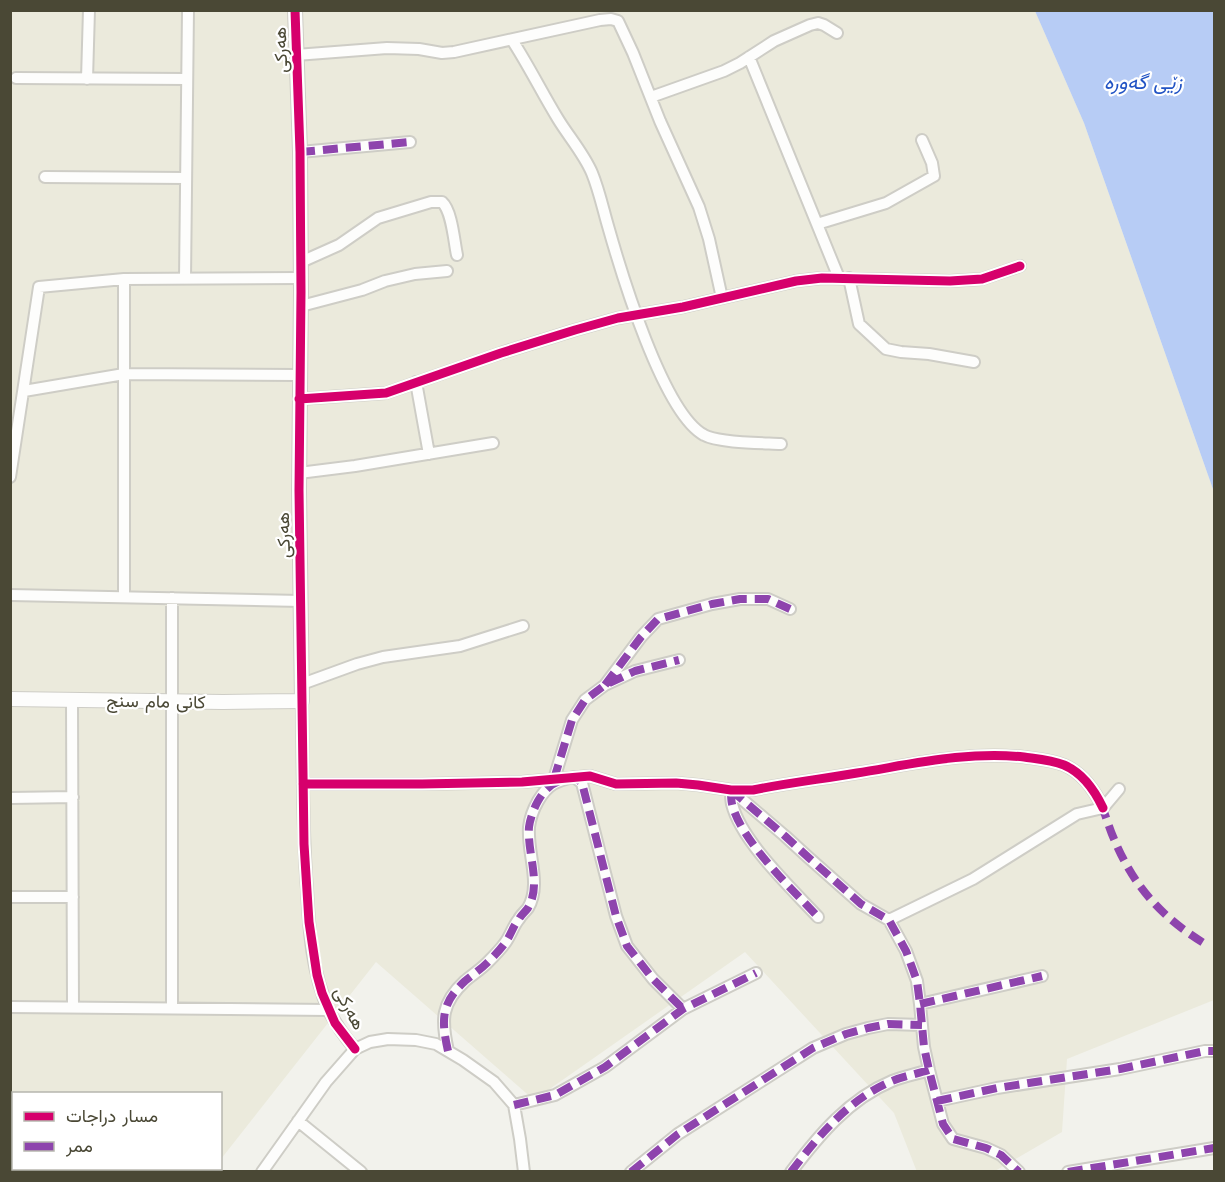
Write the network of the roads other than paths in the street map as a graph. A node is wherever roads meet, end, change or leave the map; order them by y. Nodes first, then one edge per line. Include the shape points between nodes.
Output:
1 (89, 10) edge
2 (188, 10) edge
3 (295, 10) edge
4 (837, 33) dead end
5 (512, 40) junction
6 (296, 56) junction
7 (749, 57) junction
8 (16, 78) dead end
9 (87, 79) junction
10 (188, 79) junction
11 (651, 97) junction
12 (922, 140) dead end
13 (410, 142) dead end
14 (300, 152) junction
15 (45, 177) dead end
16 (186, 178) junction
17 (817, 224) junction
18 (457, 255) dead end
19 (300, 262) junction
20 (1020, 266) dead end
21 (447, 271) dead end
22 (301, 278) junction
23 (844, 278) junction
24 (124, 279) junction
25 (184, 279) junction
26 (723, 298) junction
27 (301, 306) junction
28 (636, 315) junction
29 (975, 362) dead end
30 (124, 375) junction
31 (299, 375) junction
32 (416, 382) junction
33 (24, 391) junction
34 (299, 399) junction
35 (493, 443) dead end
36 (781, 444) dead end
37 (429, 454) junction
38 (299, 473) junction
39 (10, 477) edge
40 (10, 595) edge
41 (124, 597) junction
42 (172, 598) junction
43 (301, 601) junction
44 (790, 609) dead end
45 (523, 626) dead end
46 (679, 660) dead end
47 (302, 684) junction
48 (605, 685) junction
49 (10, 699) edge
50 (72, 699) junction
51 (302, 701) junction
52 (172, 702) junction
53 (574, 777) junction
54 (554, 779) junction
55 (303, 784) junction
56 (1119, 789) dead end
57 (731, 790) junction
58 (73, 796) junction
59 (10, 798) edge
60 (1103, 808) junction
61 (10, 897) edge
62 (73, 897) junction
63 (818, 917) dead end
64 (889, 920) junction
65 (756, 974) dead end
66 (1042, 976) dead end
67 (920, 1004) junction
68 (10, 1007) edge
69 (73, 1008) junction
70 (172, 1008) junction
71 (683, 1009) junction
72 (329, 1010) junction
73 (922, 1025) junction
74 (354, 1049) junction
75 (448, 1051) junction
76 (1215, 1051) edge
77 (929, 1070) junction
78 (938, 1101) junction
79 (514, 1105) junction
80 (298, 1121) junction
81 (1215, 1148) edge
82 (262, 1172) edge
83 (361, 1172) edge
84 (524, 1172) edge
85 (631, 1172) edge
86 (791, 1172) edge
87 (1019, 1172) edge
88 (1068, 1172) edge

1 - 9 street
2 - 10 street
3 - 6 street, هەرکی
4 - 7 street via 818,23 810,25
5 - 6 street via 442,53 387,48
5 - 11 street via 600,20 618,21
5 - 28 street via 593,175
6 - 14 street, هەرکی
7 - 11 street via 724,71
7 - 17 street
8 - 9 street
9 - 10 street
10 - 16 street
11 - 26 street via 699,207
12 - 17 street via 934,176 886,203
13 - 14 street
14 - 19 street, هەرکی
15 - 16 street
16 - 25 street
17 - 23 street
18 - 19 street via 446,205 431,202 378,218 339,245
19 - 22 street, هەرکی
20 - 23 street via 982,279
21 - 27 street via 385,281
22 - 25 street
22 - 27 street, هەرکی
23 - 26 street via 796,281
23 - 29 street via 859,324 886,349
24 - 25 street
24 - 30 street
24 - 33 street via 39,287
26 - 28 street
27 - 31 street, هەرکی
28 - 32 street via 575,330
28 - 36 street via 668,391 696,429 716,438
30 - 31 street
30 - 33 street
30 - 41 street
31 - 34 street, هەرکی
32 - 34 street via 386,393
32 - 37 street
33 - 39 street
34 - 38 street, هەرکی
35 - 37 street
37 - 38 street
38 - 43 street, هەرکی
40 - 41 street
41 - 42 street
42 - 43 street
42 - 52 street
43 - 47 street, هەرکی
44 - 48 street via 768,599 740,599 658,619
45 - 47 street via 460,646 383,657
46 - 48 street via 635,670
47 - 51 street, هەرکی
48 - 54 street via 585,700 572,720
49 - 50 street, کانی مام سنج
50 - 52 street, کانی مام سنج
50 - 58 street
51 - 52 street, کانی مام سنج
51 - 55 street, هەرکی
52 - 70 street
53 - 54 street
53 - 57 street via 590,776 616,784 676,783
53 - 71 street via 582,783 627,946
53 - 75 street via 557,781 537,804 529,826 533,896 505,943 450,997 444,1011 443,1031
54 - 55 street
55 - 72 street, هەرکی via 309,922 317,975
56 - 60 street
57 - 60 street via 753,790 959,756 999,755 1049,760 1067,766 1084,779
57 - 63 street via 740,825
57 - 64 street via 861,904
58 - 59 street
58 - 62 street
60 - 64 street via 1077,814 973,879
61 - 62 street
62 - 69 street
64 - 67 street via 906,951
65 - 71 street
66 - 67 street
67 - 73 street
68 - 69 street
69 - 70 street
70 - 72 street
71 - 79 street via 605,1067 555,1095
72 - 74 street, هەرکی
73 - 77 street
73 - 85 street via 868,1028 813,1048 678,1134
74 - 75 street via 388,1039 416,1040
74 - 80 street
75 - 79 street via 494,1082
76 - 78 street
77 - 78 street
77 - 86 street via 892,1081 863,1097 833,1121
78 - 87 street via 943,1124 953,1139 1001,1155
79 - 84 street
80 - 82 street
80 - 83 street
81 - 88 street

